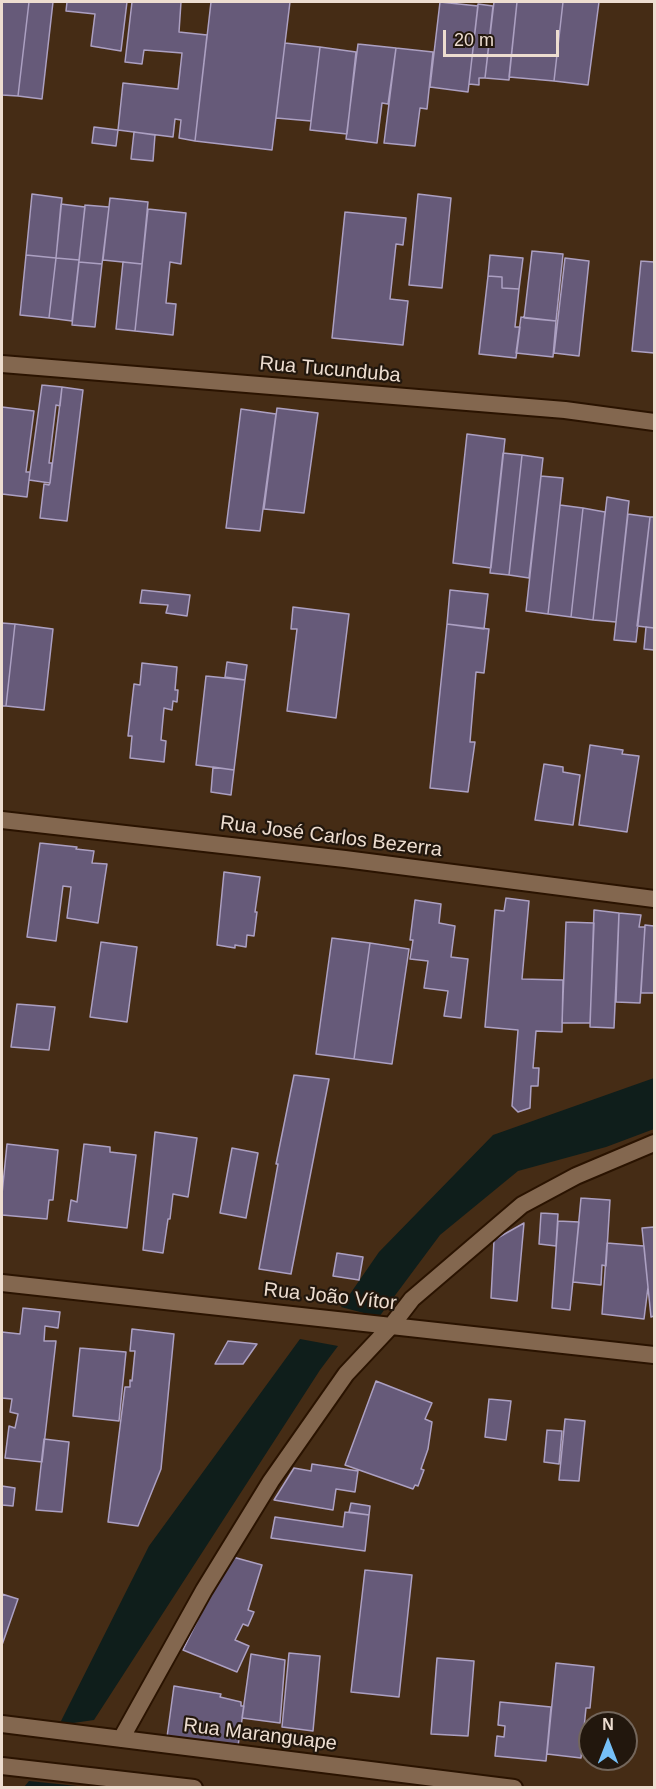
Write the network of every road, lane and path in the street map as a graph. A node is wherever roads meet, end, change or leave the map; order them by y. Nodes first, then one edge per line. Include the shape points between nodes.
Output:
1 (2, 364) edge
2 (654, 422) edge
3 (2, 820) edge
4 (654, 899) edge
5 (654, 1143) edge
6 (2, 1282) edge
7 (392, 1325) junction
8 (654, 1355) edge
9 (2, 1724) edge
10 (121, 1739) junction
11 (2, 1766) edge
12 (194, 1788) edge
13 (514, 1788) edge

1 - 2 street, Rua Tucunduba via 553,409
3 - 4 street, Rua José Carlos Bezerra
5 - 7 street via 576,1176 522,1205 412,1299
6 - 7 street, Rua João Vítor
7 - 8 street, Rua João Vítor
7 - 10 street via 346,1374 271,1481 204,1590
9 - 10 street, Rua Maranguape
10 - 13 street, Rua Maranguape
11 - 12 street

